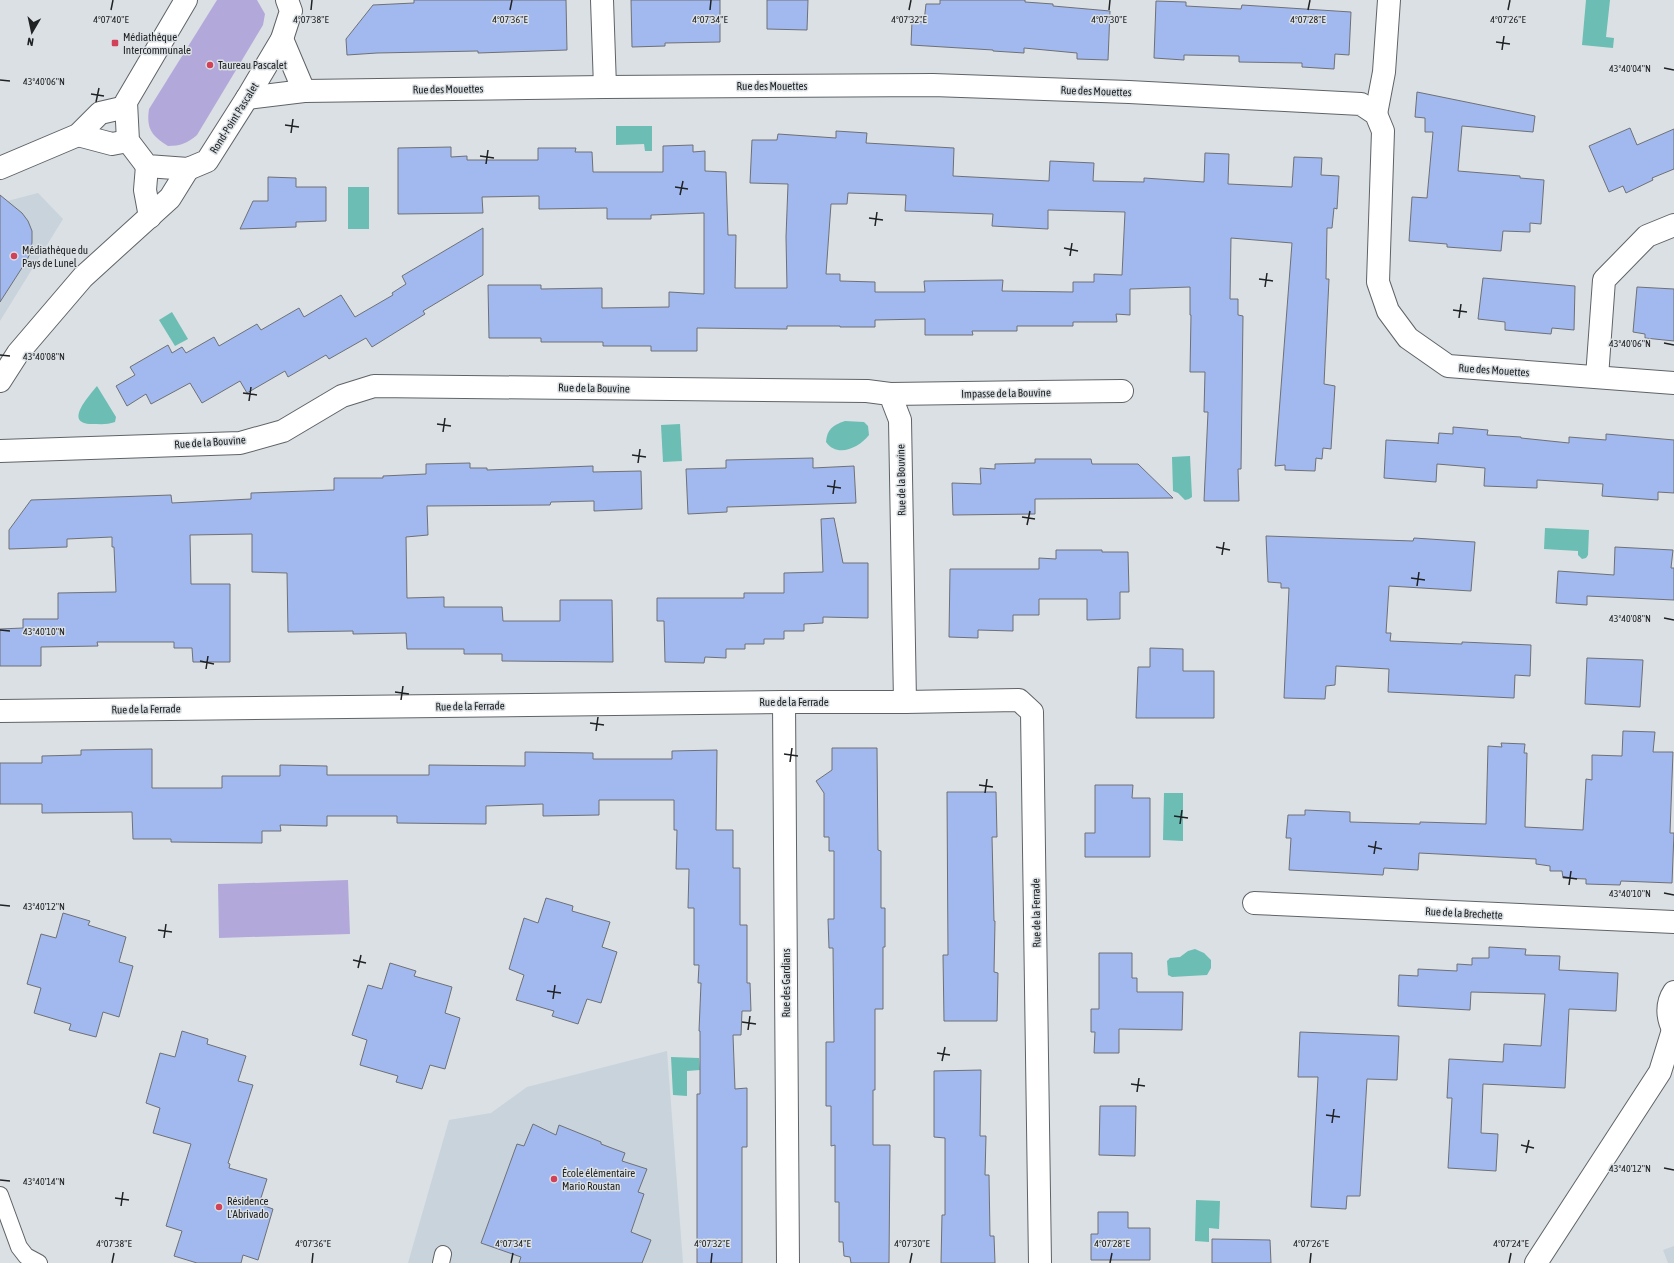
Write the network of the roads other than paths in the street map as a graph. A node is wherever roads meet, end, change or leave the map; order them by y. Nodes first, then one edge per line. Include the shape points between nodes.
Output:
1 (186, 0) edge
2 (602, 0) edge
3 (1388, 0) edge
4 (289, 1) edge
5 (282, 39) junction
6 (605, 87) junction
7 (304, 91) junction
8 (248, 98) junction
9 (126, 107) junction
10 (1376, 114) junction
11 (78, 135) junction
12 (128, 141) junction
13 (147, 166) junction
14 (0, 168) edge
15 (188, 169) junction
16 (150, 217) junction
17 (1674, 225) edge
18 (1597, 377) junction
19 (0, 381) edge
20 (1674, 383) edge
21 (1122, 392) dead end
22 (890, 394) junction
23 (0, 451) edge
24 (784, 702) junction
25 (905, 702) junction
26 (0, 711) edge
27 (1254, 903) dead end
28 (1674, 922) edge
29 (1674, 992) edge
30 (1674, 1031) edge
31 (1667, 1068) edge
32 (0, 1195) edge
33 (39, 1263) edge
34 (788, 1263) edge
35 (1040, 1263) edge
36 (1536, 1263) edge

1 - 9 street via 126,102
2 - 6 street
3 - 10 street via 1384,72
4 - 5 street, Rond-Point Pascalet via 291,11
5 - 7 street
5 - 8 street, Rond-Point Pascalet
6 - 7 street, Rue des Mouettes
6 - 10 street, Rue des Mouettes via 933,85 1121,91 1361,104
7 - 8 street, Rue des Mouettes
8 - 15 street, Rond-Point Pascalet via 207,160
9 - 11 street via 100,113
9 - 12 street
10 - 18 street, Rue des Mouettes via 1383,131 1378,282 1388,311 1408,338 1448,366
11 - 12 street via 112,144
11 - 14 street
12 - 13 street
13 - 15 street, Rond-Point Pascalet
13 - 16 street via 145,190
15 - 16 street via 170,198
16 - 19 street via 83,277 18,353
17 - 18 street via 1647,236 1604,280
18 - 20 street, Rue des Mouettes
21 - 22 street, Impasse de la Bouvine
22 - 23 street, Rue de la Bouvine via 867,391 374,386 342,396 283,431 240,443
22 - 25 street, Rue de la Bouvine via 900,420
24 - 25 street, Rue de la Ferrade
24 - 26 street, Rue de la Ferrade
24 - 34 street, Rue des Gardians
25 - 35 street, Rue de la Ferrade via 1019,700 1032,712
27 - 28 street, Rue de la Brechette
29 - 30 street via 1668,1008 1669,1020
30 - 31 street
31 - 36 street
32 - 33 lane via 19,1247 26,1256

